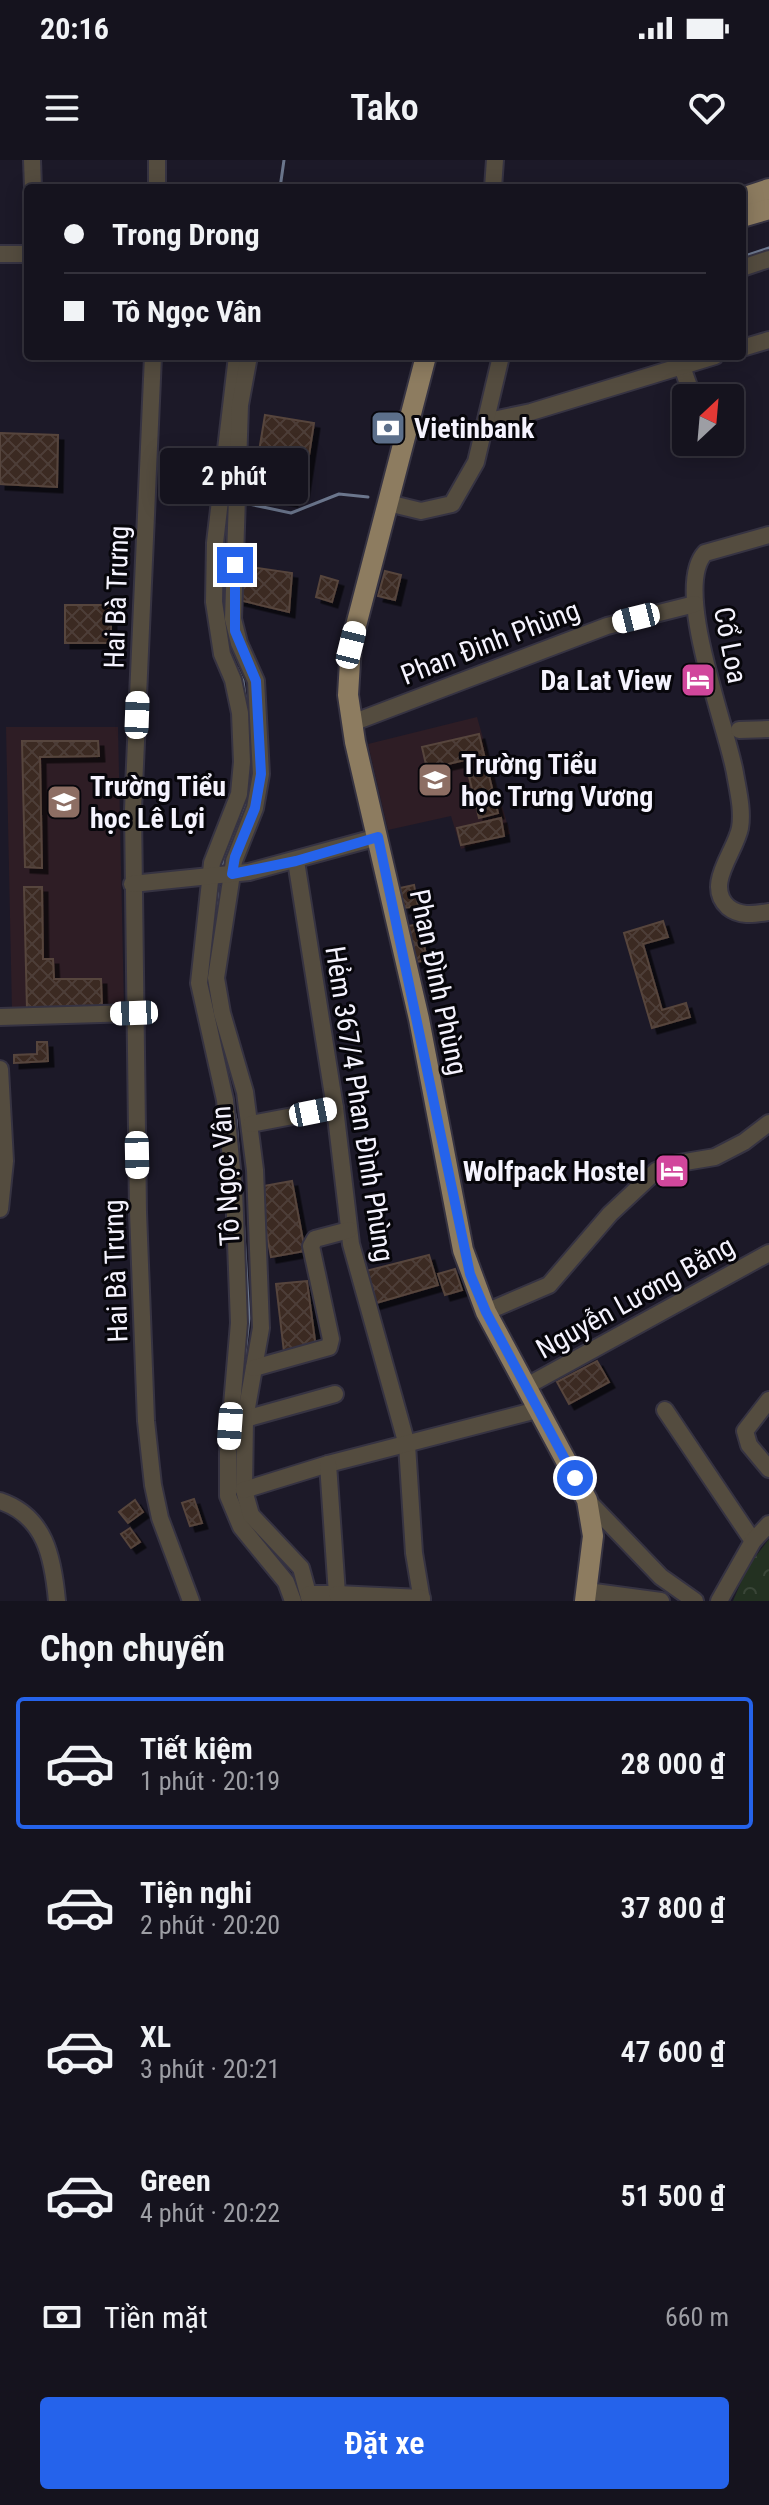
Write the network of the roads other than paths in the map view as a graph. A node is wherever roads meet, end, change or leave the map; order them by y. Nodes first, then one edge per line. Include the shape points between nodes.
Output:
1 (32, 160) edge
2 (157, 160) edge
3 (495, 160) edge
4 (33, 184) edge
5 (157, 184) edge
6 (493, 184) edge
7 (769, 189) edge
8 (746, 197) edge
9 (769, 209) edge
10 (746, 216) edge
11 (0, 254) edge
12 (24, 254) edge
13 (769, 259) edge
14 (746, 267) edge
15 (769, 340) edge
16 (746, 347) edge
17 (153, 360) edge
18 (237, 360) edge
19 (248, 360) edge
20 (425, 360) edge
21 (500, 360) edge
22 (680, 361) edge
23 (688, 384) edge
24 (488, 421) junction
25 (388, 503) junction
26 (769, 535) edge
27 (695, 604) junction
28 (352, 723) junction
29 (769, 729) edge
30 (739, 730) dead end
31 (378, 837) junction
32 (296, 861) junction
33 (231, 874) junction
34 (210, 877) junction
35 (132, 884) junction
36 (769, 912) edge
37 (134, 1013) junction
38 (0, 1017) edge
39 (0, 1069) edge
40 (335, 1108) junction
41 (769, 1123) edge
42 (251, 1124) junction
43 (0, 1209) edge
44 (349, 1230) junction
45 (769, 1253) edge
46 (486, 1312) junction
47 (254, 1368) junction
48 (525, 1387) junction
49 (335, 1394) dead end
50 (769, 1400) edge
51 (537, 1410) junction
52 (665, 1410) dead end
53 (245, 1419) junction
54 (407, 1445) junction
55 (328, 1464) junction
56 (769, 1469) edge
57 (244, 1490) junction
58 (587, 1500) junction
59 (0, 1501) edge
60 (769, 1524) edge
61 (753, 1541) junction
62 (337, 1594) junction
63 (586, 1596) edge
64 (310, 1598) edge
65 (422, 1600) edge
66 (57, 1601) edge
67 (191, 1601) edge
68 (293, 1601) edge
69 (661, 1601) edge
70 (695, 1601) edge
71 (719, 1601) edge

1 - 4 street
2 - 5 street
3 - 6 street
7 - 8 main road
9 - 10 main road
11 - 12 street
13 - 14 street
15 - 16 street
17 - 35 street, Hai Bà Trưng
18 - 34 street, Tô Ngọc Vân via 215,543 214,602 222,654 240,713 242,762 239,794
19 - 33 street, Tô Ngọc Vân via 240,405 233,619 256,681 261,774 255,808
20 - 25 main road, Phan Đình Phùng
21 - 24 street
22 - 23 street
22 - 24 street via 531,412
24 - 25 street via 476,462 452,504 421,511
25 - 28 main road, Phan Đình Phùng via 351,645 347,674
26 - 27 street, Cổ Loa via 705,553 695,568
27 - 28 street, Phan Đinh Phùng via 607,626
27 - 36 street, Cổ Loa via 740,803 737,842 718,892 736,913
28 - 31 main road, Phan Đình Phùng
29 - 30 street
31 - 32 street
31 - 46 main road, Phan Đình Phùng via 463,1250
32 - 33 street
32 - 40 street, Hẻm 367/4 Phan Đình Phùng
33 - 34 street
33 - 42 street, Tô Ngọc Vân via 216,978
34 - 35 street
34 - 68 street, Tô Ngọc Vân via 199,983 225,1100 239,1323 228,1496 241,1527 286,1582
35 - 37 street, Hai Bà Trưng
37 - 38 street
37 - 67 street, Hai Bà Trưng via 149,1453 160,1518
39 - 43 street via 5,1161
40 - 42 street
40 - 44 street, Hẻm 367/4 Phan Đình Phùng
41 - 46 street via 723,1153 656,1171 610,1214 549,1285
42 - 47 street, Tô Ngọc Vân via 260,1305
44 - 47 street via 315,1239 311,1246 329,1347
44 - 54 street, Hẻm 367/4 Phan Đình Phùng
45 - 48 street, Nguyễn Lương Bằng
46 - 48 main road, Phan Đình Phùng
47 - 53 street, Tô Ngọc Vân
48 - 51 main road, Phan Đình Phùng
49 - 53 street
50 - 56 street via 745,1431 749,1445
51 - 54 street
51 - 58 main road, Phan Đình Phùng
52 - 61 street
53 - 57 street, Tô Ngọc Vân
54 - 55 street
54 - 65 street
55 - 57 street
55 - 62 street
57 - 64 street, Tô Ngọc Vân via 251,1515 292,1556
58 - 63 main road, Phan Đình Phùng via 593,1536
58 - 70 street via 661,1577
59 - 66 street via 22,1510 39,1527
60 - 61 street
61 - 71 street
62 - 64 street
62 - 65 street
63 - 69 street

